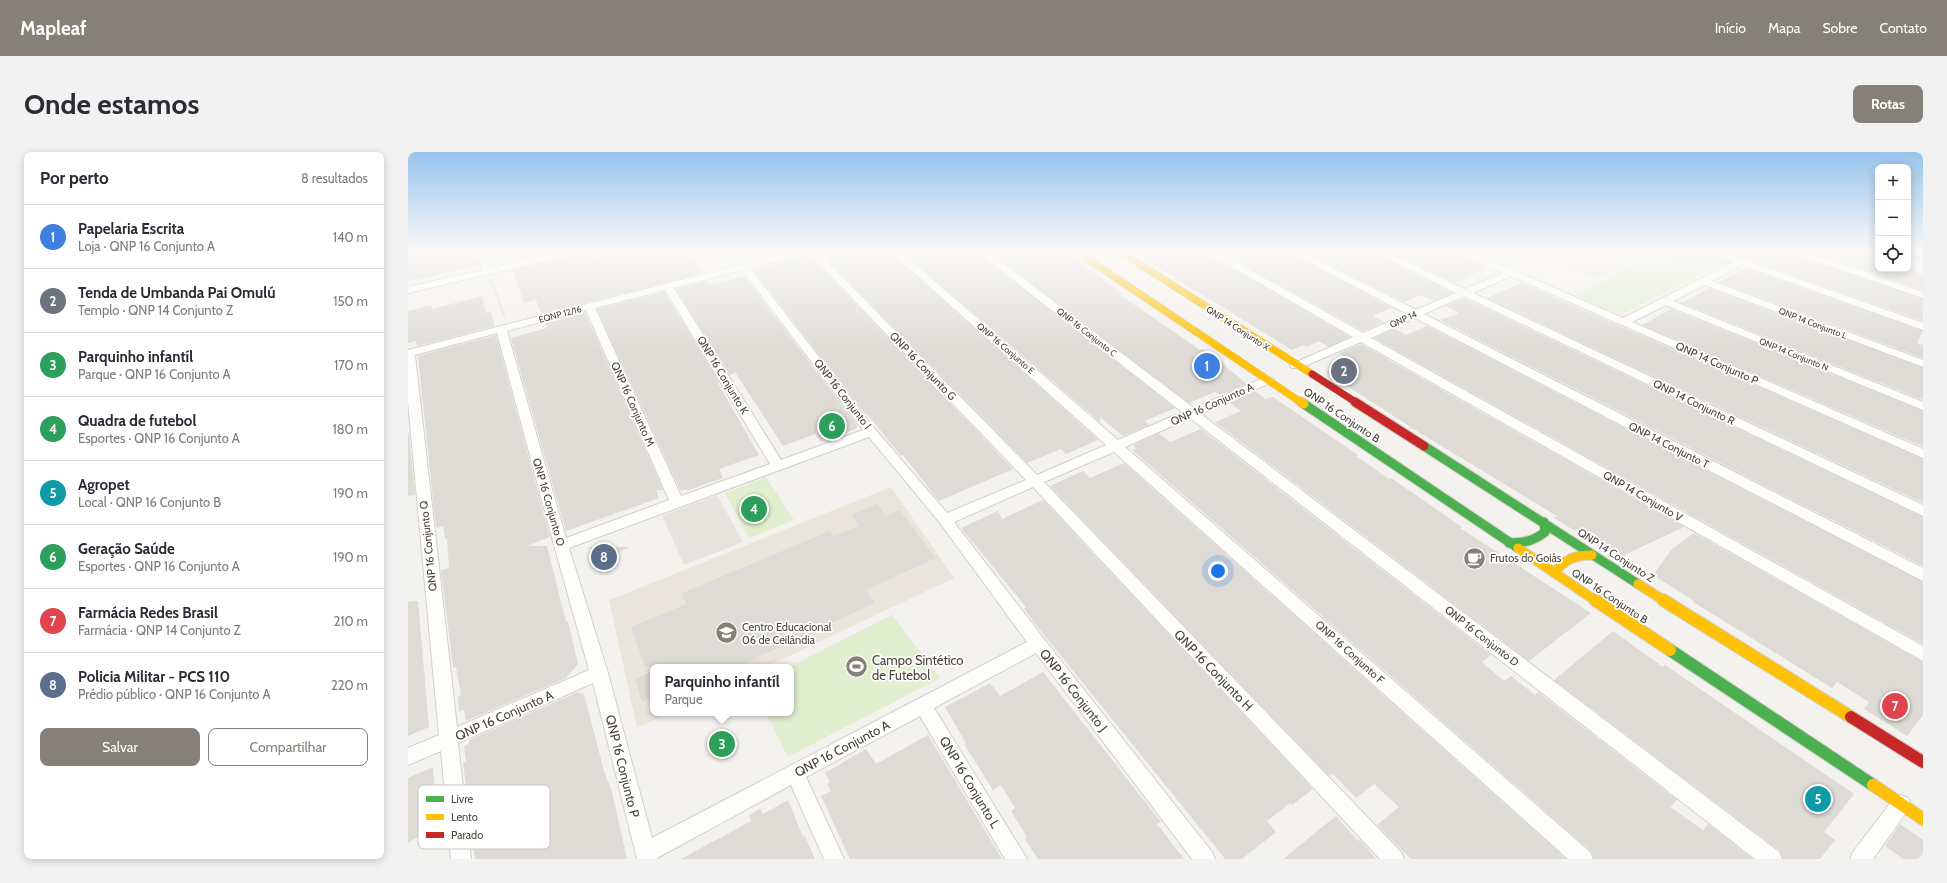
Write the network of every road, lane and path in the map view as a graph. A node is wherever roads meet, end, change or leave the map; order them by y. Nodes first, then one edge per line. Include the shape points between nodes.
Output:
1 (434, 284) edge
2 (491, 284) edge
3 (676, 284) edge
4 (758, 284) edge
5 (844, 284) edge
6 (932, 284) edge
7 (1025, 284) edge
8 (1126, 284) edge
9 (1167, 284) edge
10 (1268, 284) edge
11 (1357, 284) edge
12 (1449, 284) edge
13 (1485, 284) edge
14 (1536, 284) edge
15 (1698, 284) edge
16 (1712, 284) edge
17 (1803, 284) edge
18 (1893, 284) edge
19 (668, 286) junction
20 (408, 290) edge
21 (1179, 290) junction
22 (1466, 292) junction
23 (1923, 294) edge
24 (1148, 298) junction
25 (1665, 301) junction
26 (589, 306) junction
27 (1416, 314) junction
28 (1624, 322) junction
29 (1923, 327) edge
30 (505, 328) junction
31 (1363, 337) junction
32 (408, 353) edge
33 (1923, 364) edge
34 (1296, 366) junction
35 (1268, 380) junction
36 (1923, 406) edge
37 (1192, 413) junction
38 (871, 432) junction
39 (1116, 446) junction
40 (1923, 454) edge
41 (777, 465) junction
42 (1035, 481) junction
43 (677, 502) junction
44 (1923, 511) edge
45 (945, 520) junction
46 (1544, 522) junction
47 (1509, 543) junction
48 (560, 545) junction
49 (1592, 555) junction
50 (1555, 573) junction
51 (1923, 575) edge
52 (1038, 644) junction
53 (1923, 654) edge
54 (599, 673) junction
55 (923, 705) junction
56 (448, 740) junction
57 (408, 757) edge
58 (1923, 762) edge
59 (795, 773) junction
60 (453, 785) edge
61 (1901, 804) junction
62 (1923, 819) edge
63 (460, 849) edge
64 (646, 856) edge
65 (461, 859) edge
66 (834, 859) edge
67 (1017, 859) edge
68 (1205, 859) edge
69 (1394, 859) edge
70 (1583, 859) edge
71 (1772, 859) edge
72 (1860, 859) edge

1 - 20 street
2 - 30 path
3 - 19 street, EQNP 12/16
4 - 38 street, QNP 16 Conjunto I
5 - 42 street, QNP 16 Conjunto G
6 - 39 street, QNP 16 Conjunto E
7 - 37 street, QNP 16 Conjunto C
8 - 24 street, QNP 16 Conjunto A
9 - 21 street, QNP 14 Conjunto X
10 - 31 street, QNP 14 Conjunto V
11 - 27 street, QNP 14 Conjunto T
12 - 22 street, QNP 14 Conjunto R
13 - 22 street, QNP 14
14 - 28 street, QNP 14 Conjunto P
15 - 25 street
16 - 33 street, QNP 14 Conjunto L
17 - 29 street
18 - 23 street
19 - 26 street, EQNP 12/16
19 - 41 street, QNP 16 Conjunto K
21 - 24 street via 1157,289 1148,294
21 - 34 street, QNP 14 Conjunto X
22 - 27 street, QNP 14
22 - 44 street, QNP 14 Conjunto R
24 - 35 street, QNP 16 Conjunto A
25 - 28 street
25 - 36 street, QNP 14 Conjunto N
26 - 30 street, EQNP 12/16
26 - 43 street, QNP 16 Conjunto M
27 - 31 street, QNP 14
27 - 51 street, QNP 14 Conjunto T
28 - 40 street, QNP 14 Conjunto P
30 - 32 street, EQNP 12/16
30 - 48 street, QNP 16 Conjunto O
31 - 34 street, QNP 14
31 - 53 street, QNP 14 Conjunto V
32 - 56 street, QNP 16 Conjunto Q
34 - 46 street, QNP 14 Conjunto Z
35 - 37 street, QNP 16 Conjunto A
35 - 47 street, QNP 16 Conjunto B
37 - 39 street, QNP 16 Conjunto A
37 - 71 street, QNP 16 Conjunto D
38 - 41 street
38 - 45 street, QNP 16 Conjunto I
39 - 42 street, QNP 16 Conjunto A
39 - 70 street, QNP 16 Conjunto F
41 - 43 street
42 - 45 street, QNP 16 Conjunto A
42 - 69 street, QNP 16 Conjunto H
43 - 48 street
45 - 52 street, QNP 16 Conjunto J
46 - 47 street via 1545,532 1538,539 1526,543
46 - 49 street, QNP 14 Conjunto Z
47 - 50 street, QNP 16 Conjunto B
48 - 54 street, QNP 16 Conjunto O
49 - 50 street via 1568,558 1560,564
49 - 58 street, QNP 14 Conjunto Z
50 - 61 street, QNP 16 Conjunto B
52 - 55 street, QNP 16 Conjunto A
52 - 68 street, QNP 16 Conjunto J
54 - 56 street, QNP 16 Conjunto A
54 - 64 street, QNP 16 Conjunto P
55 - 59 street, QNP 16 Conjunto A
55 - 67 street, QNP 16 Conjunto L
56 - 57 street, QNP 16 Conjunto A
56 - 60 street, QNP 16 Conjunto Q
59 - 64 street, QNP 16 Conjunto A
59 - 66 street
61 - 62 street, QNP 16 Conjunto B
61 - 72 street
63 - 65 street, QNP 16 Conjunto Q

